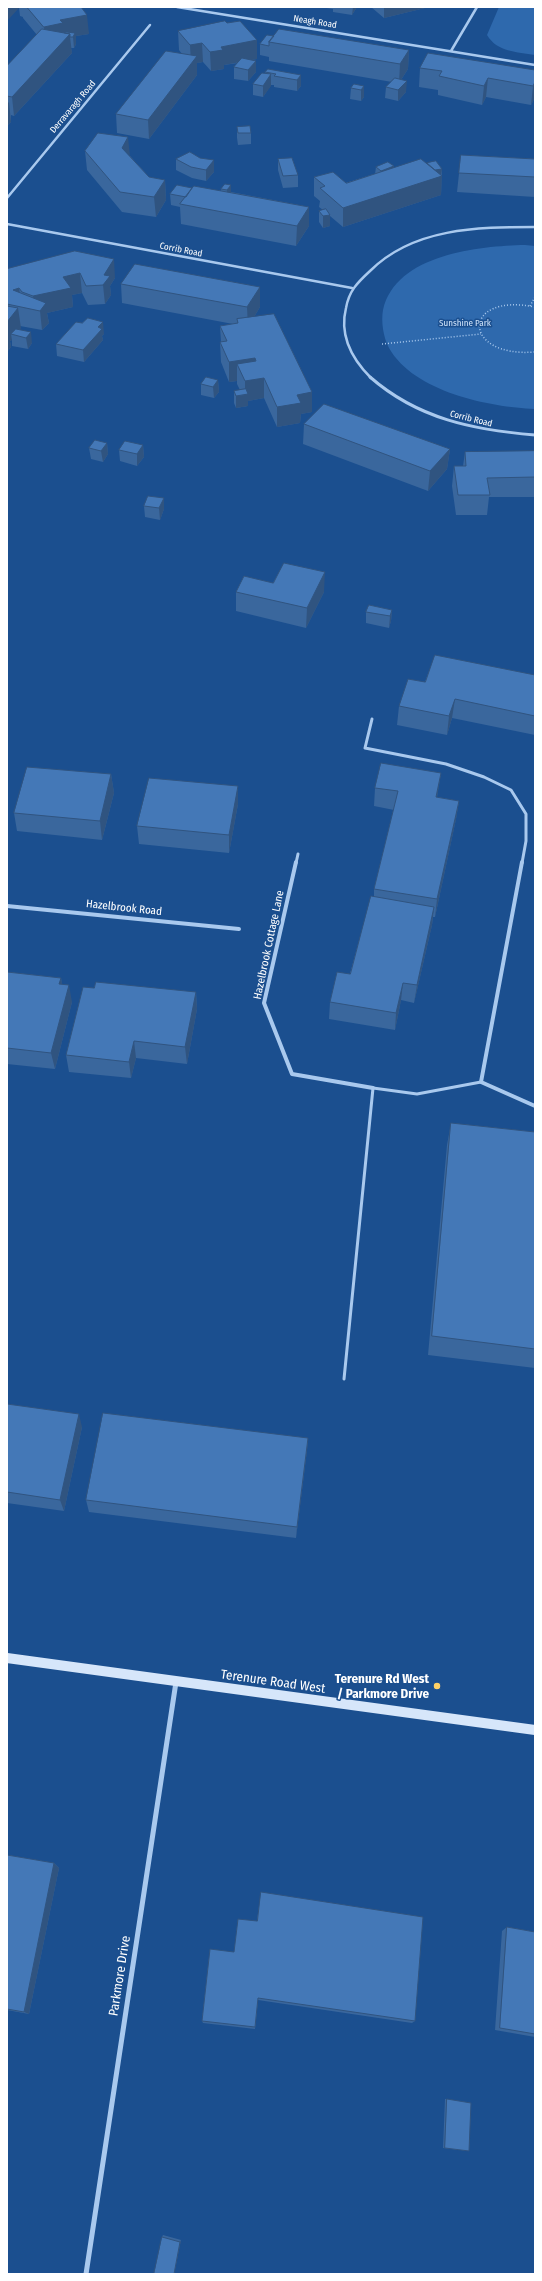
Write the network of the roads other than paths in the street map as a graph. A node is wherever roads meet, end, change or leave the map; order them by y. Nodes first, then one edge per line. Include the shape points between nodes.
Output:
1 (177, 7) edge
2 (476, 7) edge
3 (150, 26) dead end
4 (451, 51) junction
5 (535, 65) edge
6 (7, 198) edge
7 (7, 224) edge
8 (535, 227) edge
9 (352, 288) junction
10 (535, 435) edge
11 (372, 719) dead end
12 (298, 854) dead end
13 (7, 906) edge
14 (238, 928) dead end
15 (481, 1082) junction
16 (372, 1088) junction
17 (535, 1106) edge
18 (344, 1379) dead end
19 (7, 1658) edge
20 (176, 1682) junction
21 (535, 1730) edge
22 (86, 2274) edge

1 - 4 street, Neagh Road
2 - 4 street
3 - 6 street, Derravaragh Road
4 - 5 street, Neagh Road
7 - 9 street, Corrib Road
8 - 9 street, Corrib Road via 482,227 427,238 382,259
9 - 10 street, Corrib Road via 343,312 344,338 356,363 380,387 412,407 452,423 498,433
11 - 15 street via 365,748 446,764 484,777 511,790 526,814 526,840
12 - 16 street, Hazelbrook Cottage Lane via 264,1002 292,1074
13 - 14 street, Hazelbrook Road
15 - 16 lane via 417,1094
15 - 17 street
16 - 18 lane
19 - 20 main road, Terenure Road West
20 - 21 main road, Terenure Road West
20 - 22 street, Parkmore Drive

